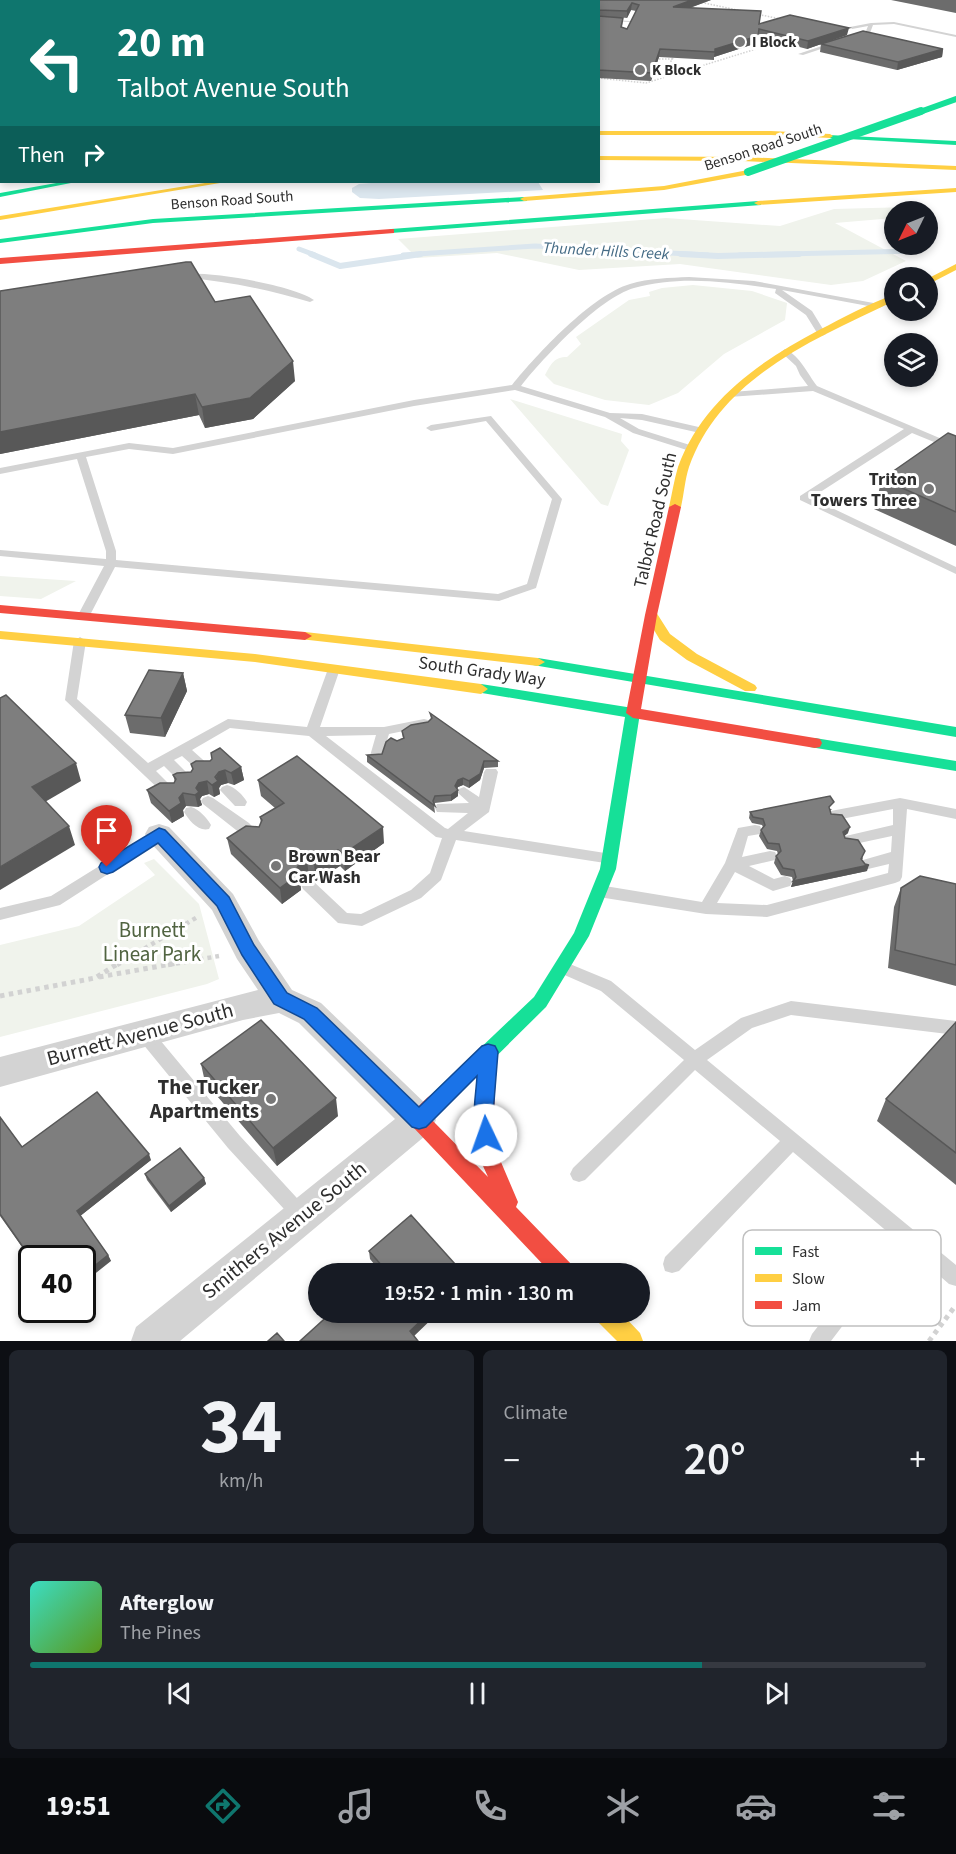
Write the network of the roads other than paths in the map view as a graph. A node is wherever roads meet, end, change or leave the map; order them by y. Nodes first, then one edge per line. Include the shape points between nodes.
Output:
1 (634, 13) edge
2 (600, 20) edge
3 (630, 22) junction
4 (871, 24) junction
5 (626, 28) edge
6 (852, 28) dead end
7 (956, 36) edge
8 (801, 54) edge
9 (956, 99) edge
10 (600, 124) edge
11 (925, 124) dead end
12 (733, 132) junction
13 (600, 133) edge
14 (956, 135) edge
15 (956, 143) edge
16 (600, 151) edge
17 (956, 155) edge
18 (600, 158) edge
19 (956, 168) edge
20 (66, 183) edge
21 (216, 183) edge
22 (86, 186) dead end
23 (956, 190) edge
24 (0, 195) edge
25 (0, 202) edge
26 (0, 218) edge
27 (0, 241) edge
28 (0, 261) edge
29 (956, 267) edge
30 (175, 276) edge
31 (938, 276) edge
32 (775, 288) junction
33 (310, 300) dead end
34 (884, 303) edge
35 (879, 306) junction
36 (822, 334) junction
37 (785, 352) junction
38 (515, 387) junction
39 (814, 388) junction
40 (725, 395) junction
41 (608, 415) junction
42 (431, 429) dead end
43 (911, 429) junction
44 (700, 430) junction
45 (690, 448) junction
46 (956, 448) edge
47 (81, 456) junction
48 (0, 471) edge
49 (0, 553) edge
50 (111, 563) junction
51 (956, 571) edge
52 (0, 609) edge
53 (84, 615) junction
54 (651, 615) junction
55 (0, 635) edge
56 (80, 641) junction
57 (334, 669) junction
58 (639, 679) junction
59 (776, 701) junction
60 (633, 713) junction
61 (424, 723) edge
62 (312, 732) junction
63 (384, 732) junction
64 (956, 732) edge
65 (397, 741) edge
66 (183, 749) junction
67 (376, 756) edge
68 (165, 759) junction
69 (956, 766) edge
70 (147, 770) junction
71 (206, 770) edge
72 (491, 772) dead end
73 (187, 782) edge
74 (227, 790) dead end
75 (170, 792) edge
76 (464, 792) dead end
77 (208, 801) dead end
78 (240, 802) dead end
79 (900, 803) junction
80 (442, 808) dead end
81 (484, 808) junction
82 (190, 812) dead end
83 (956, 814) edge
84 (836, 815) edge
85 (204, 825) dead end
86 (900, 829) junction
87 (755, 830) dead end
88 (159, 834) joint
89 (451, 834) junction
90 (256, 837) edge
91 (850, 840) edge
92 (770, 856) dead end
93 (897, 856) junction
94 (609, 859) junction
95 (732, 864) junction
96 (868, 864) edge
97 (785, 882) dead end
98 (308, 885) dead end
99 (599, 891) junction
100 (706, 908) junction
101 (0, 914) edge
102 (562, 966) junction
103 (280, 999) junction
104 (956, 1028) edge
105 (144, 1033) junction
106 (488, 1052) junction
107 (695, 1060) junction
108 (0, 1072) edge
109 (419, 1120) junction
110 (792, 1141) junction
111 (579, 1174) dead end
112 (302, 1216) junction
113 (516, 1220) junction
114 (898, 1230) edge
115 (557, 1263) edge
116 (672, 1264) dead end
117 (941, 1266) edge
118 (956, 1278) edge
119 (615, 1323) edge
120 (831, 1326) edge
121 (150, 1341) edge
122 (632, 1341) edge
123 (819, 1341) edge

1 - 3 lane
2 - 3 lane
3 - 5 lane
4 - 6 lane
4 - 7 lane via 894,22
4 - 8 lane via 868,32
9 - 27 main road, Benson Road South, bridge via 748,172 702,184 643,192 153,221
10 - 11 main road
12 - 13 main road
12 - 14 main road via 831,130
12 - 15 main road
16 - 17 main road via 742,147
18 - 19 main road
20 - 24 main road
21 - 26 main road
22 - 25 main road
23 - 28 main road
29 - 31 main road
30 - 33 lane via 294,293
32 - 35 lane
32 - 36 lane via 809,313
32 - 38 lane via 696,279 630,286 611,294 531,366
34 - 35 main road, Talbot Road South
35 - 36 main road, Talbot Road South
36 - 37 main road, Talbot Road South
37 - 39 lane via 800,365
37 - 40 main road, Talbot Road South via 746,376
38 - 41 lane
38 - 47 lane via 173,451 129,447
39 - 40 lane
39 - 43 lane
40 - 44 main road, Talbot Road South
41 - 44 lane via 642,417
41 - 45 lane via 636,431
42 - 50 lane via 488,418 557,499 532,586 499,598
43 - 46 lane
43 - 51 lane via 804,498
44 - 45 main road, Talbot Road South
45 - 54 main road, Talbot Road South
47 - 48 lane
47 - 50 lane via 111,551
49 - 50 lane
50 - 53 lane
52 - 53 main road, South Grady Way
53 - 58 main road, South Grady Way via 379,643
54 - 58 main road, Talbot Road South
54 - 59 main road via 665,638 692,657
55 - 56 main road, South Grady Way
56 - 57 main road, South Grady Way
56 - 70 lane via 71,700
57 - 60 main road, South Grady Way
57 - 62 lane
58 - 59 main road, South Grady Way
58 - 60 main road, Talbot Road South
59 - 64 main road, South Grady Way
60 - 69 main road, South Grady Way
60 - 94 main road, Talbot Road South
61 - 63 lane
62 - 63 lane
62 - 66 lane via 228,723
62 - 89 lane via 441,833
63 - 65 lane
63 - 67 lane
66 - 68 lane
66 - 71 lane
68 - 70 lane
68 - 73 lane
70 - 75 lane
72 - 81 lane
74 - 78 lane
76 - 81 lane
77 - 90 lane
79 - 83 lane
79 - 84 lane
79 - 86 lane
80 - 81 lane
81 - 89 lane
82 - 85 lane
86 - 91 lane
86 - 93 lane
87 - 95 lane via 743,832
88 - 101 lane via 55,901
88 - 103 street via 223,902
89 - 94 lane
89 - 98 lane via 436,876 416,894 362,920 343,919
92 - 95 lane
93 - 96 lane
93 - 100 lane via 895,877 767,911
94 - 99 main road, Talbot Road South
95 - 97 lane via 772,885
95 - 100 lane
99 - 100 lane
99 - 102 main road, Talbot Road South via 581,936
102 - 106 main road, Talbot Road South via 540,1002
102 - 107 lane via 606,986
103 - 105 street, Burnett Avenue South
103 - 109 street via 310,1013
104 - 107 lane via 791,1008 747,1023
105 - 108 street, Burnett Avenue South
105 - 112 lane via 234,1142
106 - 109 main road, Talbot Road South
106 - 113 main road via 484,1114 488,1155
107 - 110 lane
107 - 111 lane
109 - 112 street, Smithers Avenue South
109 - 113 main road
110 - 114 lane
110 - 116 lane
112 - 121 street, Smithers Avenue South
113 - 115 main road
117 - 118 lane
119 - 122 main road
120 - 123 lane

